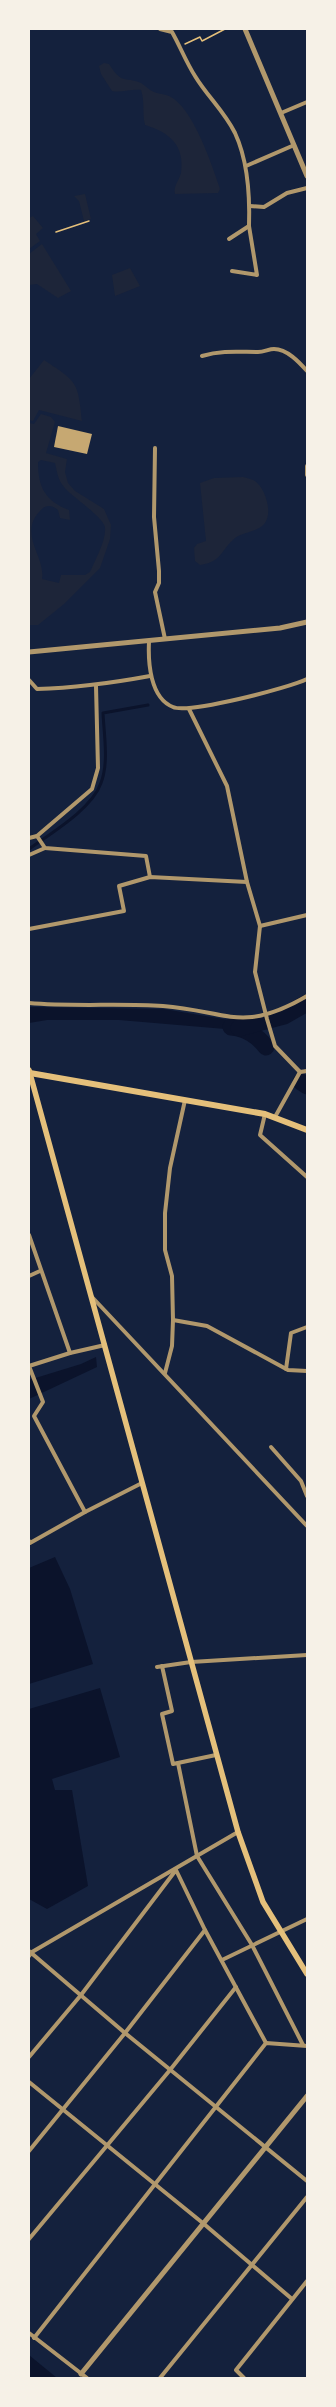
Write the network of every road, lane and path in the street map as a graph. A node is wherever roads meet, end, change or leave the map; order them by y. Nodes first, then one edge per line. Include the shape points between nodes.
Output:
1 (160, 29) edge
2 (225, 29) edge
3 (245, 29) edge
4 (180, 46) junction
5 (307, 102) edge
6 (281, 113) junction
7 (292, 146) junction
8 (246, 166) junction
9 (307, 176) edge
10 (307, 188) edge
11 (250, 206) junction
12 (89, 221) dead end
13 (249, 226) junction
14 (56, 232) dead end
15 (229, 238) dead end
16 (232, 271) dead end
17 (202, 356) dead end
18 (307, 371) edge
19 (155, 448) dead end
20 (307, 466) edge
21 (307, 475) edge
22 (307, 622) edge
23 (165, 639) junction
24 (149, 642) junction
25 (29, 652) edge
26 (150, 676) junction
27 (307, 679) edge
28 (29, 680) edge
29 (96, 686) junction
30 (189, 709) junction
31 (37, 836) junction
32 (29, 838) edge
33 (44, 847) junction
34 (29, 856) edge
35 (150, 877) junction
36 (247, 882) junction
37 (307, 915) edge
38 (260, 926) junction
39 (29, 929) edge
40 (307, 996) edge
41 (29, 1003) edge
42 (266, 1017) junction
43 (307, 1071) edge
44 (300, 1072) junction
45 (30, 1075) edge
46 (185, 1100) junction
47 (265, 1114) junction
48 (275, 1117) junction
49 (307, 1130) edge
50 (307, 1177) edge
51 (29, 1236) edge
52 (31, 1250) edge
53 (40, 1271) junction
54 (29, 1276) edge
55 (90, 1295) junction
56 (173, 1320) junction
57 (307, 1328) edge
58 (105, 1345) junction
59 (70, 1353) junction
60 (29, 1366) edge
61 (286, 1369) junction
62 (307, 1371) edge
63 (165, 1373) junction
64 (34, 1416) junction
65 (29, 1419) edge
66 (271, 1447) dead end
67 (142, 1483) junction
68 (307, 1496) edge
69 (85, 1512) junction
70 (307, 1526) edge
71 (29, 1541) edge
72 (307, 1655) edge
73 (191, 1662) junction
74 (162, 1666) junction
75 (157, 1667) dead end
76 (216, 1755) junction
77 (178, 1763) junction
78 (238, 1832) junction
79 (197, 1856) junction
80 (176, 1870) junction
81 (307, 1919) edge
82 (205, 1930) junction
83 (279, 1931) junction
84 (252, 1945) junction
85 (30, 1953) edge
86 (222, 1960) junction
87 (307, 1974) edge
88 (236, 1987) junction
89 (81, 1995) junction
90 (125, 2033) junction
91 (266, 2043) junction
92 (305, 2046) edge
93 (29, 2057) edge
94 (170, 2070) junction
95 (29, 2082) edge
96 (307, 2096) edge
97 (216, 2108) junction
98 (63, 2109) junction
99 (107, 2145) junction
100 (266, 2147) junction
101 (29, 2150) edge
102 (307, 2181) edge
103 (154, 2183) junction
104 (307, 2197) edge
105 (204, 2224) junction
106 (29, 2239) edge
107 (251, 2264) junction
108 (307, 2281) edge
109 (292, 2299) junction
110 (29, 2333) edge
111 (34, 2338) junction
112 (81, 2374) junction
113 (87, 2378) edge
114 (160, 2378) edge
115 (245, 2378) edge

1 - 4 street via 172,32
2 - 4 path via 202,41 200,37
3 - 6 street
4 - 8 street via 194,75 220,107 235,134
5 - 6 street
6 - 7 street
7 - 8 street
7 - 9 street
8 - 11 street
10 - 11 street via 287,193 264,207
11 - 13 street
12 - 14 path
13 - 15 street
13 - 16 street via 257,275
17 - 18 street via 239,350 259,352 274,349 296,359
19 - 23 street via 154,517 159,571 159,583 155,592
20 - 21 street
22 - 23 street via 280,628
23 - 24 street
24 - 25 street
24 - 26 street
26 - 29 street
26 - 30 street via 166,702 173,708
27 - 30 street via 251,696
28 - 29 street via 37,689
29 - 31 street via 98,768 92,789
30 - 36 street via 227,786
31 - 32 street
31 - 33 street
33 - 34 street
33 - 35 street via 146,856
35 - 36 street
35 - 39 street via 119,886 124,911
36 - 38 street
37 - 38 street
38 - 42 street via 255,972
40 - 42 street
41 - 42 street via 62,1006 164,1006 233,1018
42 - 44 street via 275,1046
43 - 44 street
44 - 48 street
45 - 46 main road
45 - 55 main road
46 - 47 main road
46 - 56 street via 170,1168 165,1213 165,1250 172,1276
47 - 48 main road
47 - 50 street via 260,1135
48 - 49 main road
51 - 52 street
52 - 53 street
53 - 54 street
53 - 59 street
55 - 58 main road
55 - 63 street
56 - 61 street via 207,1326
56 - 63 street via 172,1346
57 - 61 street via 292,1333
58 - 59 street
58 - 67 main road
59 - 60 street
60 - 64 street via 43,1402
61 - 62 street
63 - 70 street
64 - 65 street
64 - 69 street
66 - 68 street via 301,1481
67 - 69 street
67 - 73 main road
69 - 71 street via 30,1543
72 - 73 street
73 - 74 street
73 - 76 main road
74 - 75 street
74 - 77 street via 172,1711 162,1714 173,1764
76 - 77 street
76 - 78 main road
77 - 79 street
78 - 79 street
78 - 83 main road via 256,1885
79 - 80 street
79 - 84 street
80 - 82 street
80 - 85 street
80 - 89 street
81 - 83 street
82 - 86 street
82 - 90 street
83 - 84 street
83 - 87 main road
84 - 86 street
84 - 92 street
85 - 89 street
86 - 88 street
88 - 91 street
88 - 94 street
89 - 90 street
89 - 93 street
90 - 94 street
90 - 98 street
91 - 92 street
91 - 97 street
94 - 97 street
94 - 99 street
95 - 98 street
96 - 100 street
97 - 100 street
97 - 103 street
98 - 99 street
98 - 101 street
99 - 103 street
99 - 106 street
100 - 102 street
100 - 105 street
103 - 105 street
103 - 111 street
104 - 107 street
105 - 107 street
105 - 112 street
107 - 109 street
107 - 114 street
108 - 109 street
109 - 115 street via 236,2370
110 - 111 street
111 - 112 street
112 - 113 street

